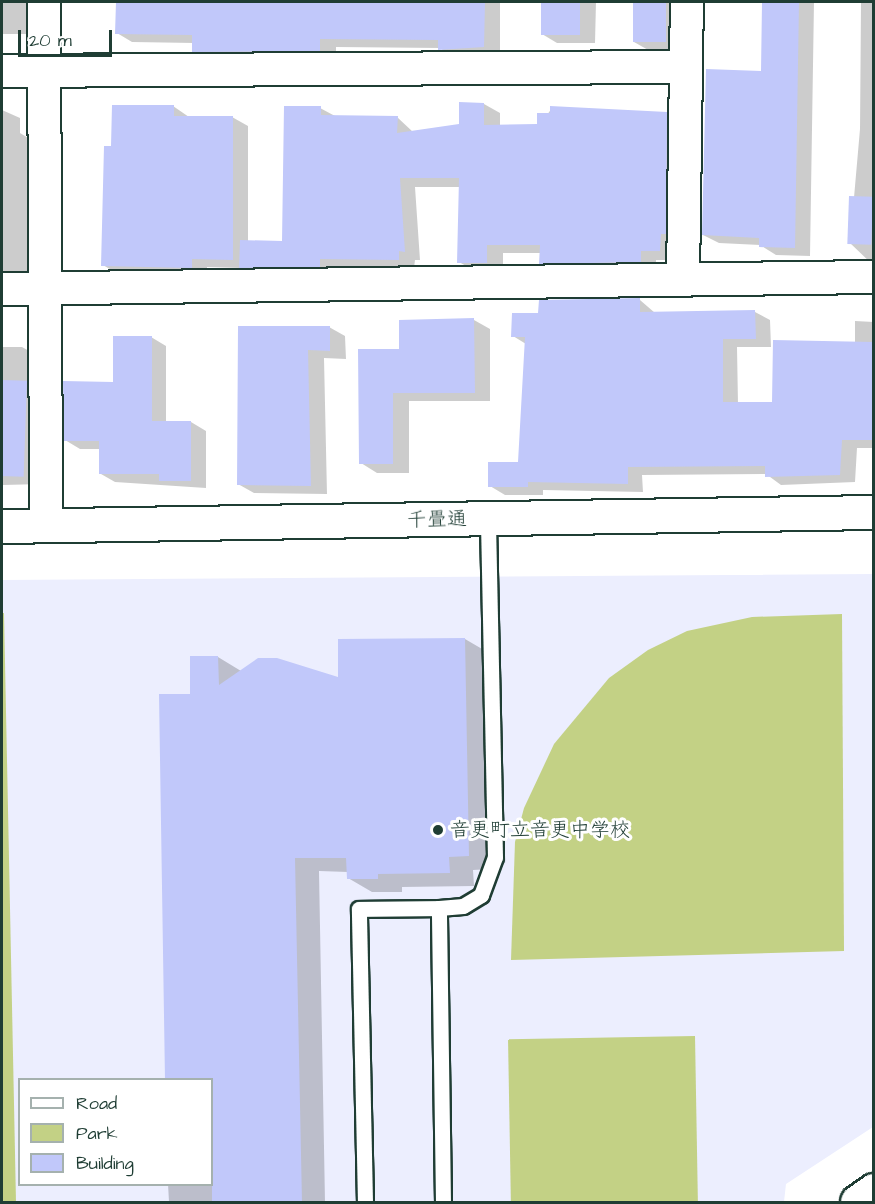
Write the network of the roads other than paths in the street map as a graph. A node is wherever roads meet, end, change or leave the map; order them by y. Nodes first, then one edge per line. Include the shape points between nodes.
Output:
1 (44, 2) edge
2 (687, 2) edge
3 (686, 67) junction
4 (2, 71) edge
5 (44, 71) junction
6 (873, 277) edge
7 (683, 280) junction
8 (45, 288) junction
9 (2, 289) edge
10 (873, 512) edge
11 (489, 519) junction
12 (46, 525) junction
13 (2, 526) edge
14 (439, 908) junction
15 (873, 1190) edge
16 (365, 1203) edge
17 (443, 1203) edge
18 (857, 1203) edge

1 - 5 street
2 - 3 street
3 - 5 street
3 - 7 street
4 - 5 street
5 - 8 street
6 - 7 street
7 - 8 street
8 - 9 street
8 - 12 street
10 - 11 street, 千畳通
11 - 12 street, 千畳通
11 - 14 lane via 495,857 482,896 463,906
12 - 13 street, 千畳通
14 - 16 lane via 359,909
14 - 17 lane
15 - 18 street

